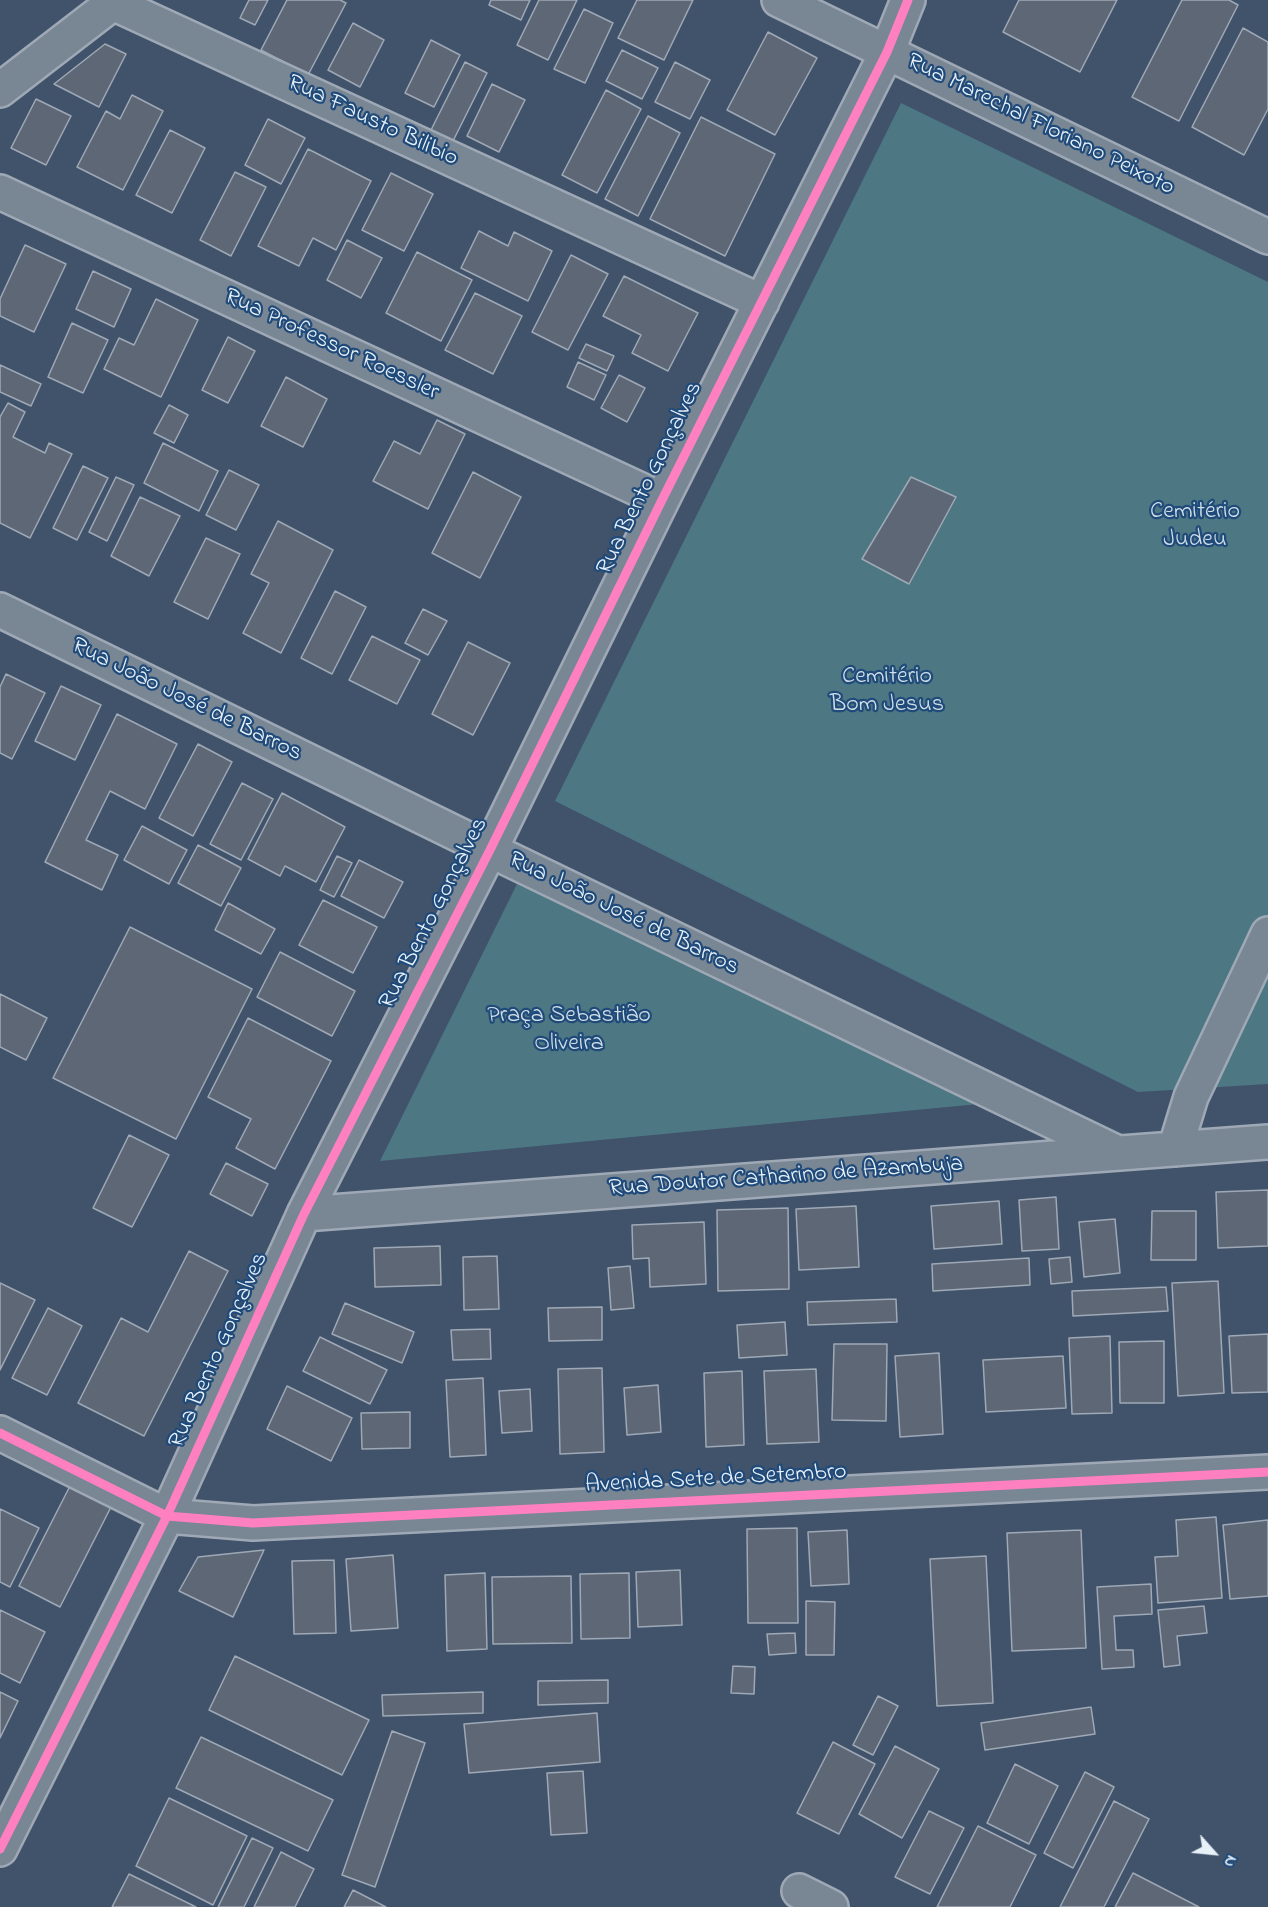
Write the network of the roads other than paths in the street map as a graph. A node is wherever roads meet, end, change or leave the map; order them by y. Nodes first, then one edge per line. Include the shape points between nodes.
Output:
1 (779, 0) edge
2 (908, 0) edge
3 (887, 52) junction
4 (0, 90) edge
5 (0, 192) edge
6 (1268, 237) edge
7 (762, 302) junction
8 (662, 500) junction
9 (0, 610) edge
10 (490, 850) junction
11 (1268, 934) edge
12 (1268, 1142) edge
13 (1175, 1149) junction
14 (1118, 1153) junction
15 (304, 1214) junction
16 (0, 1433) edge
17 (1268, 1472) edge
18 (167, 1516) junction
19 (0, 1848) edge
20 (799, 1891) dead end
21 (831, 1907) edge

1 - 3 street, Rua Marechal Floriano Peixoto
2 - 3 street, Rua Bento Gonçalves
3 - 6 street, Rua Marechal Floriano Peixoto
3 - 7 street, Rua Bento Gonçalves
4 - 7 street, Rua Fausto Bilibio via 113,3
5 - 8 street, Rua Professor Roessler
7 - 8 street, Rua Bento Gonçalves
8 - 10 street, Rua Bento Gonçalves
9 - 10 street, Rua João José de Barros
10 - 14 street, Rua João José de Barros
10 - 15 street, Rua Bento Gonçalves
11 - 13 street via 1191,1097
12 - 13 street, Rua Doutor Catharino de Azambuja
13 - 14 street, Rua Doutor Catharino de Azambuja
14 - 15 street, Rua Doutor Catharino de Azambuja
15 - 18 street, Rua Bento Gonçalves
16 - 18 street
17 - 18 street, Avenida Sete de Setembro via 253,1523
18 - 19 street, Rua Bento Gonçalves
20 - 21 street

